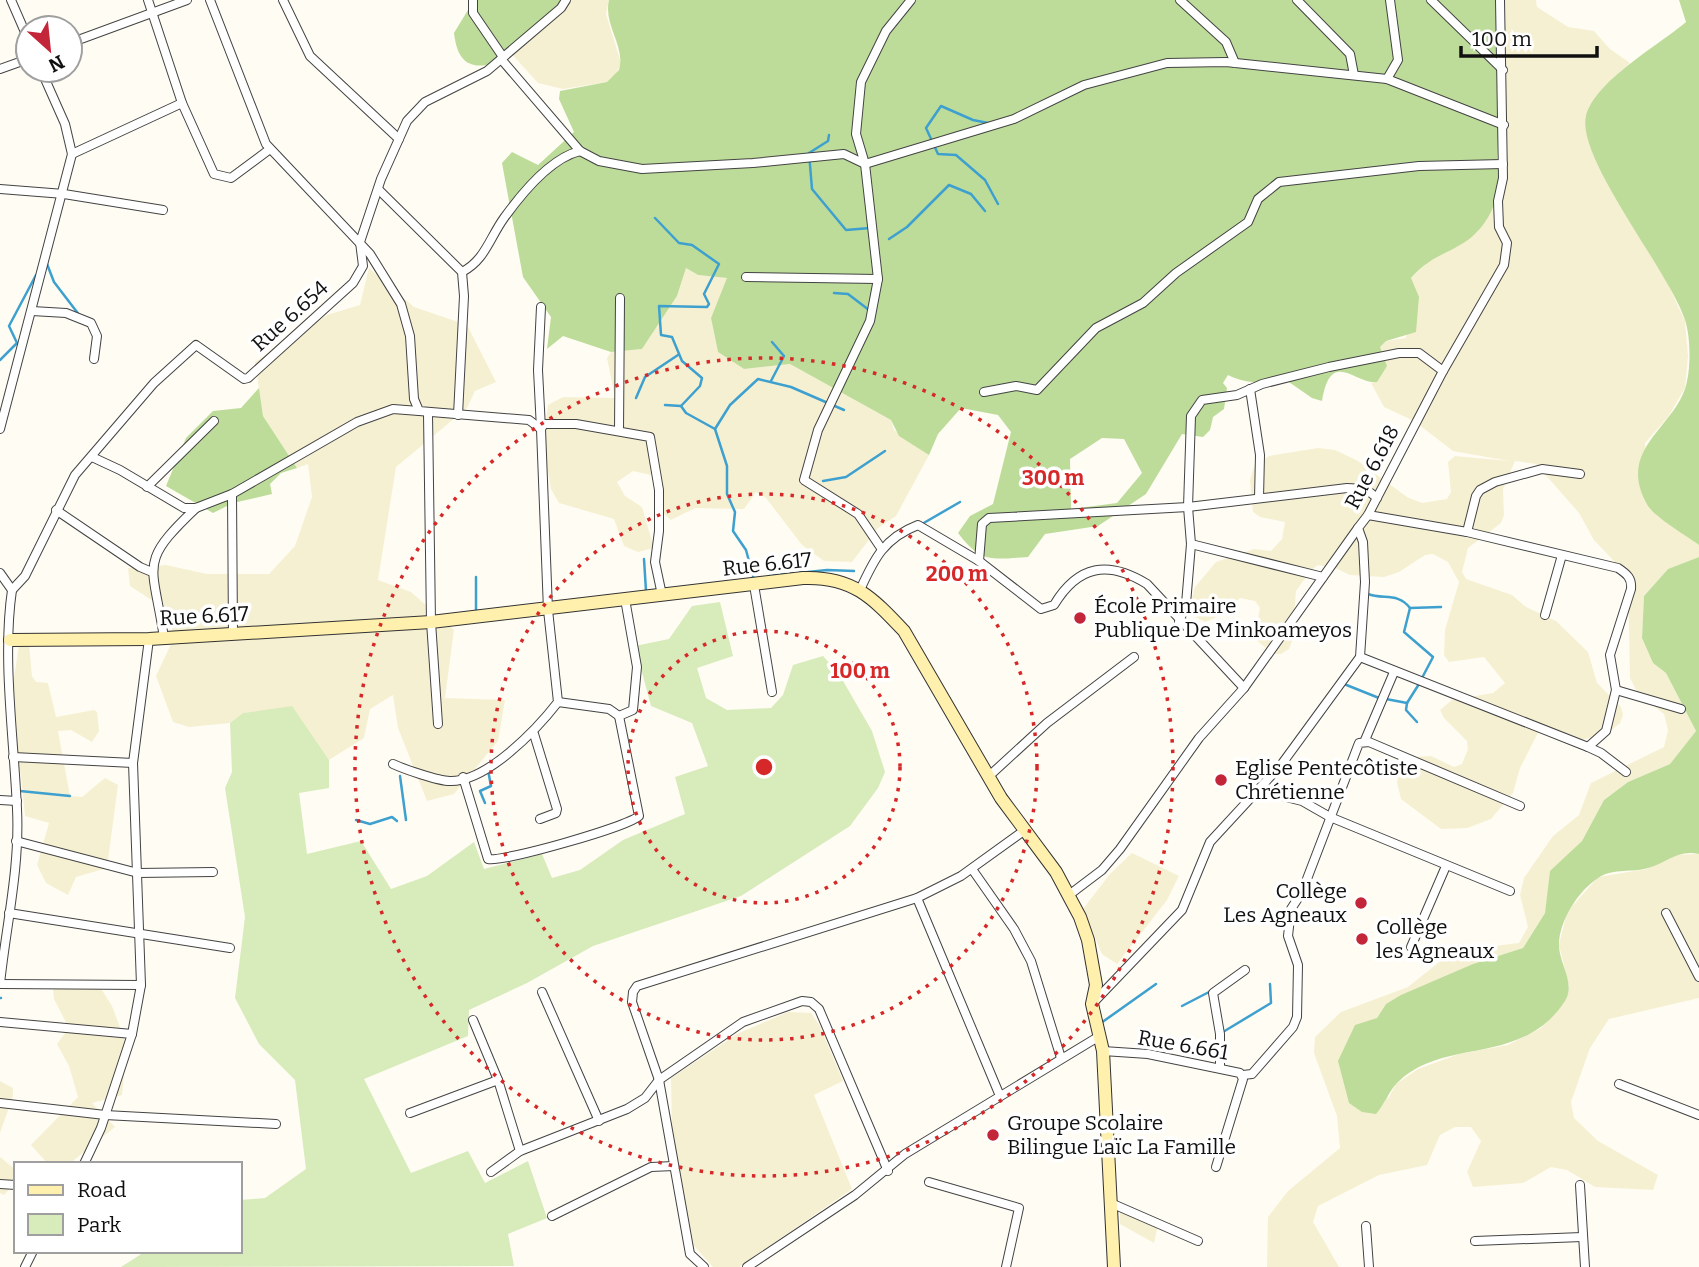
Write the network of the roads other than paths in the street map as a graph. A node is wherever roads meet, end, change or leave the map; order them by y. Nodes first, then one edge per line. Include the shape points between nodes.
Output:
1 (148, 0) edge
2 (187, 0) edge
3 (210, 0) edge
4 (283, 0) edge
5 (472, 0) edge
6 (565, 0) edge
7 (911, 0) edge
8 (1180, 0) edge
9 (1297, 0) edge
10 (1390, 0) edge
11 (1431, 0) edge
12 (1500, 0) edge
13 (152, 13) junction
14 (84, 38) edge
15 (502, 58) junction
16 (1235, 63) junction
17 (1503, 70) junction
18 (1354, 75) junction
19 (1387, 79) junction
20 (47, 84) edge
21 (182, 103) junction
22 (1504, 125) junction
23 (399, 139) junction
24 (270, 149) junction
25 (580, 151) junction
26 (72, 154) junction
27 (865, 164) junction
28 (1503, 164) junction
29 (0, 189) edge
30 (379, 190) junction
31 (64, 194) junction
32 (163, 210) dead end
33 (360, 242) junction
34 (461, 272) junction
35 (746, 276) dead end
36 (878, 279) junction
37 (620, 298) dead end
38 (541, 307) dead end
39 (32, 310) junction
40 (94, 359) dead end
41 (1443, 371) junction
42 (1250, 389) junction
43 (984, 392) dead end
44 (423, 412) junction
45 (458, 415) junction
46 (214, 421) dead end
47 (0, 426) edge
48 (541, 429) junction
49 (619, 431) junction
50 (92, 457) junction
51 (1580, 474) dead end
52 (147, 487) junction
53 (232, 494) junction
54 (1259, 498) junction
55 (1377, 498) junction
56 (1188, 507) junction
57 (195, 508) junction
58 (56, 510) junction
59 (1368, 515) junction
60 (1358, 528) junction
61 (1466, 532) junction
62 (1191, 544) junction
63 (881, 548) junction
64 (1562, 555) junction
65 (979, 561) junction
66 (152, 572) junction
67 (0, 573) edge
68 (1323, 577) junction
69 (754, 585) junction
70 (12, 590) junction
71 (860, 590) junction
72 (662, 595) junction
73 (625, 599) junction
74 (548, 610) junction
75 (1545, 615) dead end
76 (431, 622) junction
77 (1179, 622) junction
78 (233, 634) junction
79 (164, 638) junction
80 (149, 639) junction
81 (5, 640) edge
82 (1133, 657) dead end
83 (1360, 657) junction
84 (1394, 672) junction
85 (1244, 688) junction
86 (1616, 690) junction
87 (772, 692) dead end
88 (558, 702) junction
89 (1681, 709) dead end
90 (619, 716) junction
91 (438, 724) dead end
92 (5, 725) edge
93 (534, 734) junction
94 (1365, 740) junction
95 (1588, 747) junction
96 (13, 757) junction
97 (134, 763) junction
98 (393, 764) dead end
99 (1626, 772) dead end
100 (463, 777) junction
101 (988, 777) junction
102 (1259, 790) junction
103 (0, 800) edge
104 (17, 801) junction
105 (1520, 806) dead end
106 (1330, 817) junction
107 (540, 819) dead end
108 (1025, 830) junction
109 (16, 841) junction
110 (1446, 866) junction
111 (972, 869) junction
112 (213, 872) dead end
113 (138, 873) junction
114 (1510, 891) dead end
115 (1069, 895) junction
116 (917, 898) junction
117 (9, 913) junction
118 (1666, 913) dead end
119 (140, 935) junction
120 (1411, 947) dead end
121 (230, 948) dead end
122 (1, 958) edge
123 (1245, 970) dead end
124 (1699, 977) edge
125 (0, 984) edge
126 (141, 985) junction
127 (541, 992) dead end
128 (1092, 1004) junction
129 (473, 1020) dead end
130 (0, 1021) edge
131 (132, 1034) junction
132 (1098, 1037) junction
133 (1103, 1051) junction
134 (1061, 1058) junction
135 (1220, 1068) junction
136 (1243, 1075) junction
137 (498, 1080) junction
138 (659, 1080) junction
139 (1619, 1084) dead end
140 (1000, 1096) junction
141 (0, 1103) edge
142 (410, 1113) dead end
143 (105, 1115) junction
144 (1699, 1115) edge
145 (599, 1121) junction
146 (276, 1124) dead end
147 (520, 1151) junction
148 (85, 1162) edge
149 (674, 1166) junction
150 (1216, 1167) dead end
151 (888, 1171) junction
152 (491, 1172) dead end
153 (929, 1182) dead end
154 (1580, 1185) dead end
155 (1113, 1204) junction
156 (552, 1216) dead end
157 (1366, 1226) dead end
158 (1581, 1237) junction
159 (1198, 1241) dead end
160 (1475, 1241) dead end
161 (704, 1267) edge
162 (747, 1267) edge
163 (1006, 1267) edge
164 (1114, 1267) edge
165 (1369, 1267) edge
166 (1585, 1267) edge

1 - 13 street
2 - 13 street
3 - 24 street
4 - 23 street via 310,56
5 - 15 street via 473,13
6 - 15 street, Rue 6.654
7 - 27 street via 886,31 861,82 856,134
8 - 16 street via 1226,43
9 - 18 street via 1350,54
10 - 19 street via 1398,60
11 - 17 street
12 - 17 street, Rue 6.618
13 - 14 street
13 - 21 street
15 - 23 street, Rue 6.654 via 478,77 418,107
15 - 25 street
16 - 18 street
16 - 27 street via 1167,63 1084,85 1014,119
17 - 22 street, Rue 6.618
18 - 19 street
19 - 22 street
20 - 26 street
21 - 24 street via 219,178 231,178
21 - 26 street
22 - 28 street, Rue 6.618
23 - 30 street, Rue 6.654
24 - 33 street
25 - 27 street via 599,161 642,169 844,154
25 - 34 street via 565,155 535,183 504,218 478,263
26 - 31 street
27 - 36 street
28 - 41 street, Rue 6.618 via 1498,201 1499,228 1507,243 1504,265
28 - 43 street via 1419,166 1279,182 1258,199 1248,222 1175,273 1143,303 1096,327 1037,390 1016,386
29 - 31 street
30 - 33 street, Rue 6.654
30 - 34 street
31 - 32 street
31 - 39 street
33 - 44 street via 401,304 410,336 414,399
33 - 50 street, Rue 6.654 via 363,266 353,283 248,378 196,345 154,383
34 - 45 street via 464,296
35 - 36 street
36 - 63 street via 870,321 818,430 804,480 858,514
37 - 49 street
38 - 48 street
39 - 40 street via 66,313 92,323 97,335
39 - 47 street
41 - 42 street via 1419,353 1399,353
41 - 55 street, Rue 6.618
42 - 54 street via 1260,455
42 - 56 street via 1202,400 1191,416
44 - 45 street
44 - 53 street via 393,409 357,422
44 - 76 street
45 - 48 street via 529,420
46 - 52 street
48 - 49 street via 544,424 576,424
48 - 74 street
49 - 72 street via 650,437 659,490 655,562
50 - 52 street
50 - 58 street, Rue 6.654 via 68,485
51 - 61 street via 1542,469 1480,489
52 - 57 street via 178,506
53 - 57 street
53 - 78 street
54 - 55 street via 1347,488 1366,489
54 - 56 street
55 - 59 street, Rue 6.618
56 - 62 street
56 - 65 street via 989,518 982,524
57 - 66 street via 160,544
58 - 66 street
58 - 70 street, Rue 6.654 via 25,576
59 - 60 street, Rue 6.618
59 - 61 street
60 - 68 street
60 - 83 street, Rue 6.618 via 1365,582
61 - 64 street
62 - 68 street
62 - 77 street via 1186,604
63 - 65 street via 918,525
63 - 71 street
64 - 75 street
64 - 86 street via 1618,568 1632,582 1610,655
65 - 77 street via 1041,609 1054,605 1066,585 1089,572 1109,568 1129,573 1147,584
66 - 79 street
67 - 70 street
68 - 85 street
69 - 71 street, Rue 6.617 via 825,577
69 - 72 street, Rue 6.617
69 - 87 street
70 - 81 street
71 - 101 street, Rue 6.617 via 904,631
72 - 73 street, Rue 6.617
73 - 74 street, Rue 6.617
73 - 90 street via 637,667 633,710
74 - 76 street, Rue 6.617
74 - 88 street
76 - 78 street, Rue 6.617
76 - 91 street
77 - 85 street
78 - 79 street, Rue 6.617
79 - 80 street, Rue 6.617
80 - 81 street, Rue 6.617
80 - 97 street
81 - 92 street
82 - 101 street via 1047,723
83 - 84 street
83 - 102 street
84 - 94 street
84 - 95 street
85 - 115 street via 1199,738 1120,849 1102,870
86 - 89 street
86 - 95 street via 1606,732
88 - 90 street via 609,709
88 - 93 street
90 - 100 street via 641,812 634,821 488,859
92 - 96 street
93 - 100 street via 496,763
93 - 107 street via 557,809
94 - 105 street
94 - 106 street via 1359,743
95 - 99 street
96 - 97 street
96 - 104 street
97 - 113 street
98 - 100 street via 450,781
101 - 108 street, Rue 6.617
102 - 106 street via 1302,801
102 - 128 street via 1210,842 1182,910
103 - 104 street
104 - 109 street
106 - 110 street
106 - 136 street via 1291,909 1288,936 1298,965 1297,1017 1252,1074
108 - 111 street
108 - 115 street, Rue 6.617
109 - 113 street
109 - 117 street
110 - 114 street
110 - 120 street
111 - 116 street
111 - 134 street via 1031,961
112 - 113 street
113 - 119 street
115 - 128 street, Rue 6.617 via 1088,940 1096,985
116 - 138 street via 637,986 632,1002
116 - 140 street
117 - 119 street
117 - 122 street
118 - 124 street
119 - 121 street
119 - 126 street
122 - 125 street
123 - 135 street via 1212,995 1220,1034
125 - 126 street
126 - 131 street
127 - 145 street
128 - 132 street, Rue 6.617
129 - 137 street
130 - 131 street
131 - 143 street
132 - 133 street, Rue 6.617
132 - 134 street
133 - 135 street, Rue 6.661
133 - 155 street, Rue 6.617
134 - 140 street
135 - 136 street, Rue 6.661
136 - 150 street, Rue 6.661
137 - 142 street
137 - 147 street
138 - 145 street via 645,1098
138 - 149 street
138 - 151 street via 743,1022 811,1002 819,1009
139 - 144 street
140 - 151 street via 905,1154
141 - 143 street
143 - 146 street
143 - 148 street
145 - 147 street
147 - 152 street
149 - 156 street via 651,1167
149 - 161 street via 690,1254
151 - 162 street
153 - 163 street via 1018,1208
154 - 158 street
155 - 159 street
155 - 164 street, Rue 6.617
157 - 165 street
158 - 160 street
158 - 166 street

